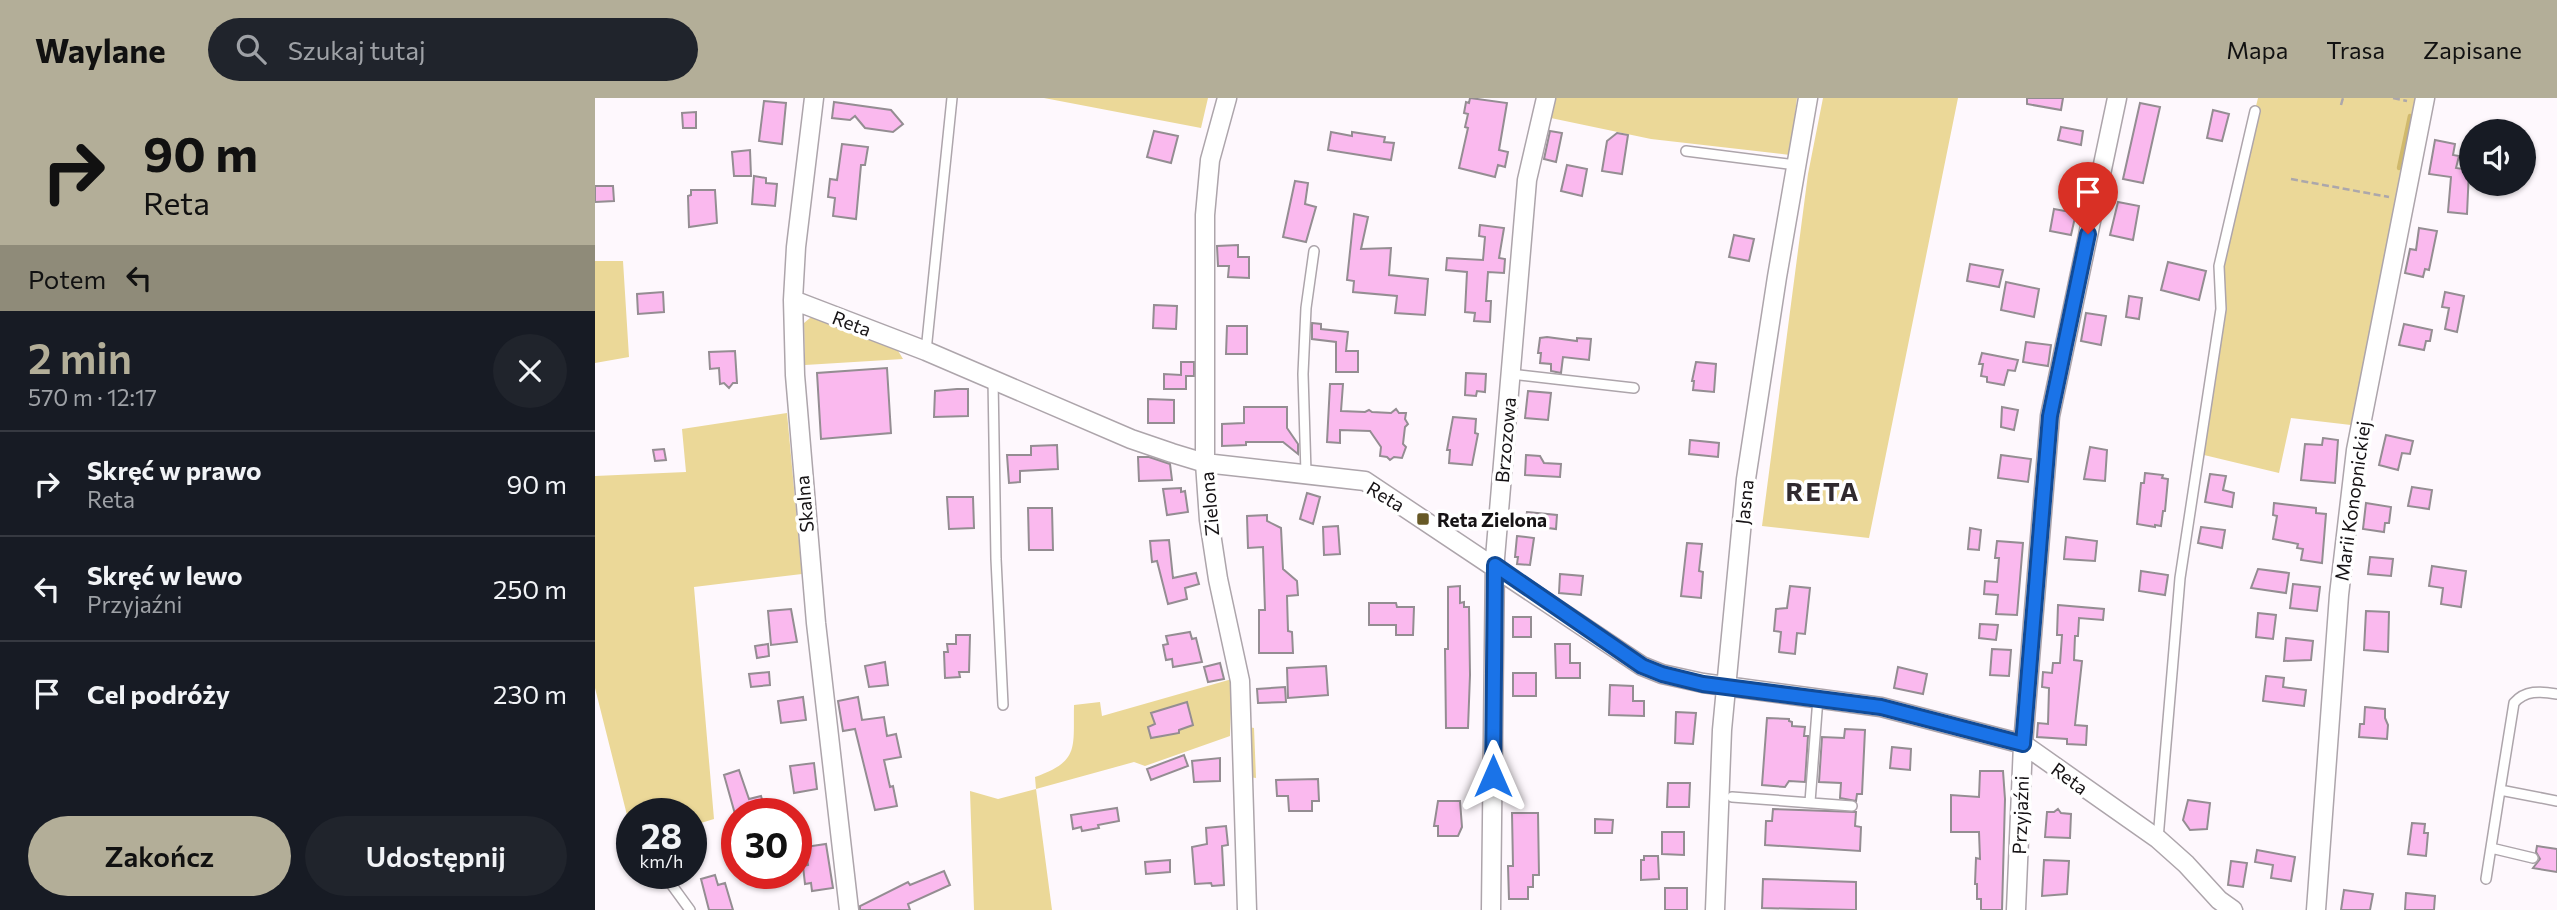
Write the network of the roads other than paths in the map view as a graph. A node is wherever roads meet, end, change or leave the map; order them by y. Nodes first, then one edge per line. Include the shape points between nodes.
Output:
1 (814, 98) edge
2 (952, 98) edge
3 (1227, 98) edge
4 (1546, 98) edge
5 (1808, 98) edge
6 (2117, 98) edge
7 (2425, 98) edge
8 (2255, 111) dead end
9 (1686, 151) dead end
10 (1796, 165) junction
11 (1314, 251) dead end
12 (793, 300) junction
13 (926, 351) junction
14 (1511, 374) junction
15 (993, 379) junction
16 (1634, 388) dead end
17 (1205, 463) junction
18 (1306, 473) junction
19 (1495, 565) junction
20 (1726, 687) junction
21 (2557, 694) edge
22 (1818, 698) junction
23 (1003, 705) dead end
24 (2023, 744) junction
25 (2500, 790) junction
26 (1732, 797) dead end
27 (2557, 801) edge
28 (1810, 803) junction
29 (1852, 806) dead end
30 (2158, 839) junction
31 (2491, 848) junction
32 (2533, 858) dead end
33 (2486, 879) dead end
34 (675, 889) edge
35 (690, 910) edge
36 (849, 910) edge
37 (1247, 910) edge
38 (1492, 910) edge
39 (1715, 910) edge
40 (2016, 910) edge
41 (2233, 910) edge
42 (2316, 910) edge

1 - 12 street, Skalna
2 - 13 lane
3 - 17 street, Zielona via 1210,160 1205,215
4 - 14 street, Brzozowa via 1527,180
5 - 10 street, Jasna
6 - 24 street, Przyjaźni via 2050,416
7 - 42 street, Marii Konopnickiej via 2356,450 2339,595
8 - 30 lane via 2219,266 2221,309 2180,578
9 - 10 lane
10 - 20 street, Jasna via 1746,479
11 - 18 lane via 1303,374
12 - 13 street, Reta
12 - 36 street, Skalna via 801,472
13 - 15 street, Reta
14 - 16 lane
14 - 19 street, Brzozowa
15 - 17 street, Reta via 1131,439
15 - 23 lane
17 - 18 street, Reta
17 - 37 street, Zielona via 1218,579 1240,681
18 - 19 street, Reta via 1365,481
19 - 20 street, Reta via 1642,666
19 - 38 street, Brzozowa
20 - 22 street, Reta
20 - 39 street, Jasna
21 - 25 lane via 2532,692 2514,704
22 - 24 street, Reta via 1881,707
22 - 28 lane
24 - 30 street, Reta
24 - 40 street, Przyjaźni
25 - 27 lane
25 - 31 lane
26 - 28 lane
28 - 29 lane
30 - 41 street, Reta
31 - 32 lane
31 - 33 lane
34 - 35 lane

